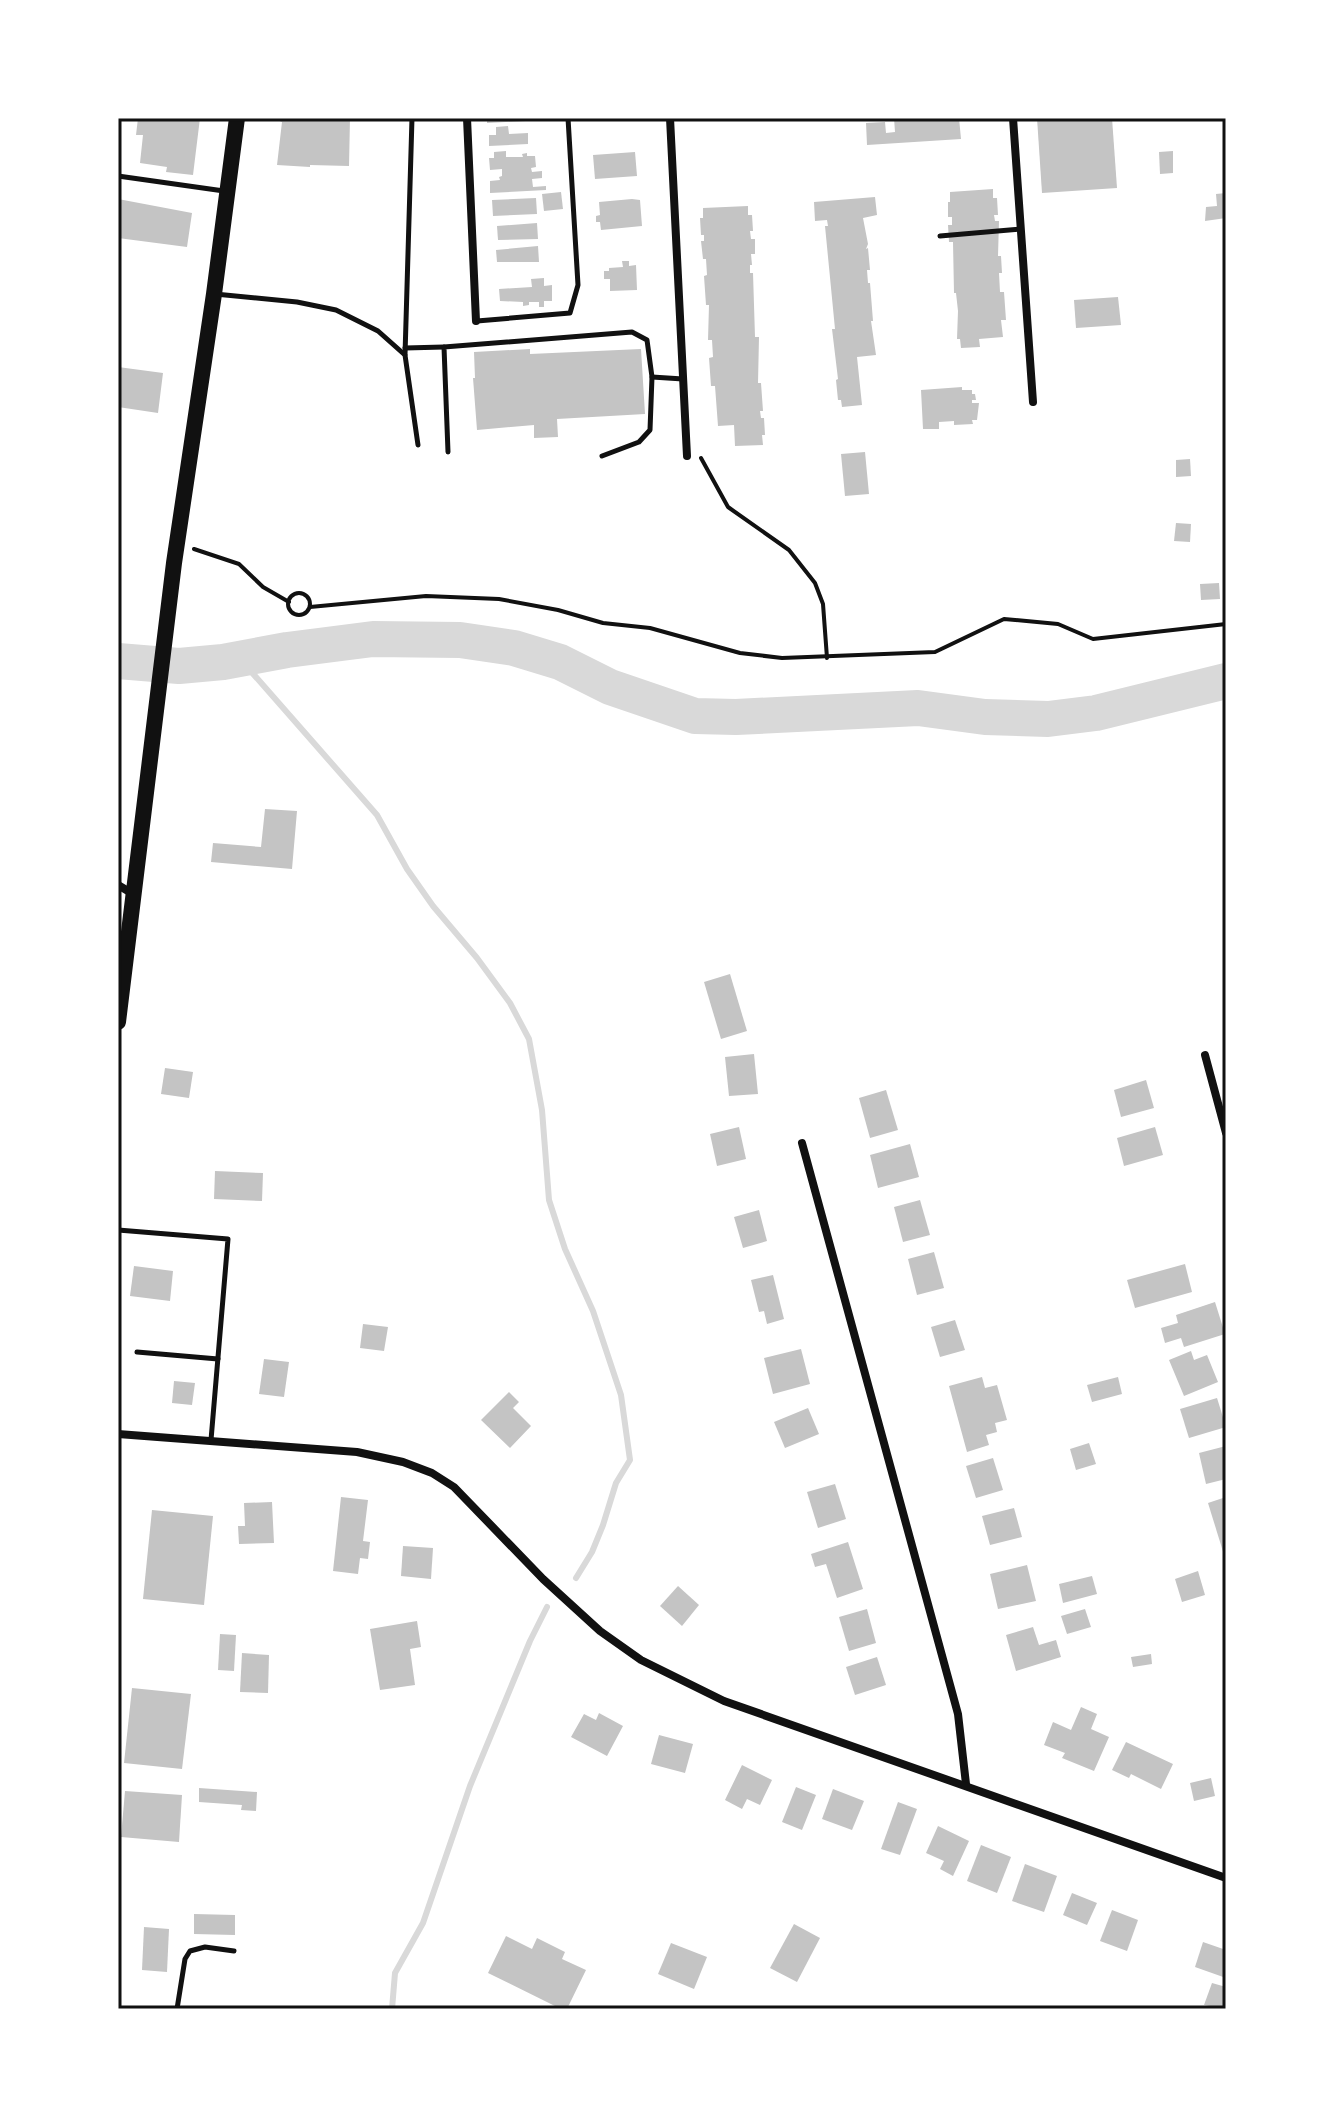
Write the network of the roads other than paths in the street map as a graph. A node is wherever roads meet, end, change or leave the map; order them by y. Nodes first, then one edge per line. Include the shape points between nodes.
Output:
1 (237, 118) edge
2 (412, 118) edge
3 (467, 118) edge
4 (568, 118) edge
5 (670, 118) edge
6 (1013, 118) edge
7 (118, 176) edge
8 (227, 191) junction
9 (1021, 229) junction
10 (940, 236) dead end
11 (214, 294) junction
12 (476, 321) joint
13 (444, 347) junction
14 (405, 351) junction
15 (652, 377) junction
16 (684, 379) junction
17 (1033, 402) dead end
18 (418, 445) dead end
19 (448, 452) dead end
20 (602, 456) dead end
21 (687, 456) road end
22 (118, 885) edge
23 (134, 894) junction
24 (122, 963) edge
25 (118, 1022) edge
26 (1205, 1055) dead end
27 (1226, 1133) edge
28 (802, 1143) dead end
29 (118, 1230) edge
30 (137, 1352) dead end
31 (218, 1359) junction
32 (118, 1434) edge
33 (211, 1440) junction
34 (966, 1784) junction
35 (1226, 1878) edge
36 (234, 1951) dead end
37 (177, 2009) edge

1 - 8 main road
2 - 14 lane
3 - 12 street
4 - 12 lane via 578,285 570,313
5 - 16 street
6 - 9 street
7 - 8 lane
8 - 11 main road
9 - 10 lane
9 - 17 street
11 - 14 lane via 336,310
11 - 23 main road via 174,563
13 - 14 lane
13 - 15 lane via 632,332 647,340
13 - 19 lane
14 - 18 lane
15 - 16 lane
15 - 20 lane via 650,430 639,442
16 - 21 street
22 - 23 street
23 - 24 main road
24 - 25 main road
26 - 27 street
28 - 34 street via 958,1714
29 - 31 lane via 228,1239
30 - 31 lane
31 - 33 lane
32 - 33 street
33 - 34 street via 357,1452 432,1473 463,1495 600,1631 641,1660 724,1701
34 - 35 street
36 - 37 lane via 190,1951

